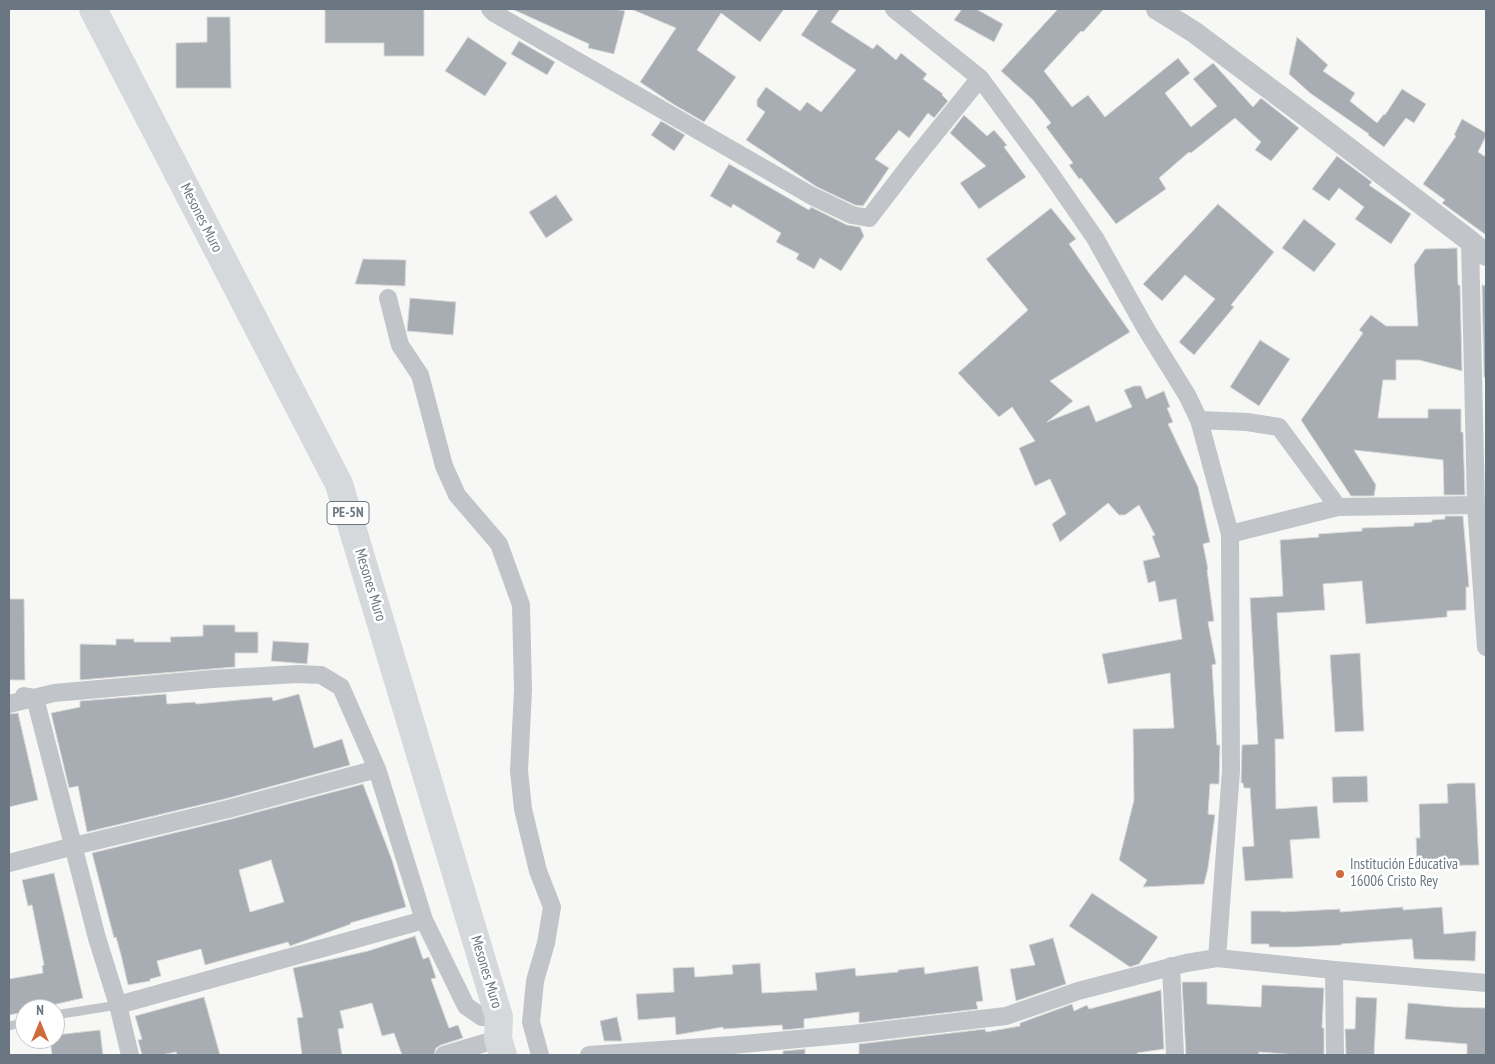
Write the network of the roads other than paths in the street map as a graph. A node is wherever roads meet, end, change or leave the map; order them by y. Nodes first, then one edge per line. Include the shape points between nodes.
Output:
1 (93, 9) edge
2 (490, 9) edge
3 (894, 9) edge
4 (1157, 9) edge
5 (980, 78) junction
6 (1478, 248) edge
7 (388, 298) dead end
8 (1198, 420) junction
9 (1476, 505) junction
10 (1338, 507) junction
11 (1230, 534) junction
12 (1484, 589) edge
13 (1486, 648) edge
14 (9, 694) edge
15 (35, 698) junction
16 (9, 704) edge
17 (377, 769) junction
18 (74, 846) junction
19 (9, 863) edge
20 (424, 920) junction
21 (1218, 958) junction
22 (1172, 966) junction
23 (1334, 970) junction
24 (1486, 983) edge
25 (118, 1005) junction
26 (65, 1013) edge
27 (500, 1037) edge
28 (130, 1055) edge
29 (444, 1055) edge
30 (540, 1055) edge
31 (589, 1055) edge
32 (1175, 1055) edge
33 (1335, 1055) edge

1 - 27 highway, Mesones Muro / PE-5N via 339,484
2 - 5 street via 812,196 852,215 870,218
3 - 5 street
4 - 6 street via 1194,32 1318,124
5 - 8 street via 1095,238 1187,395
6 - 9 street
7 - 30 street via 400,345 420,374 444,466 457,495 500,544 522,606 523,690 519,771 523,809 538,870 552,907 535,981 531,1022
8 - 10 street via 1279,426
8 - 11 street
9 - 10 street
9 - 12 street
10 - 11 street
11 - 21 street via 1231,771
12 - 13 street
14 - 15 street
15 - 16 street
15 - 17 street via 54,693 212,679 321,675 340,687
15 - 18 street
17 - 18 street
17 - 20 street
18 - 19 street
18 - 25 street
20 - 25 street
20 - 27 street via 466,1006 482,1017
21 - 22 street
21 - 23 street
22 - 31 street via 1078,991 1006,1016 834,1036
22 - 32 street
23 - 24 street
23 - 33 street
25 - 26 lane
25 - 28 street
27 - 29 street

